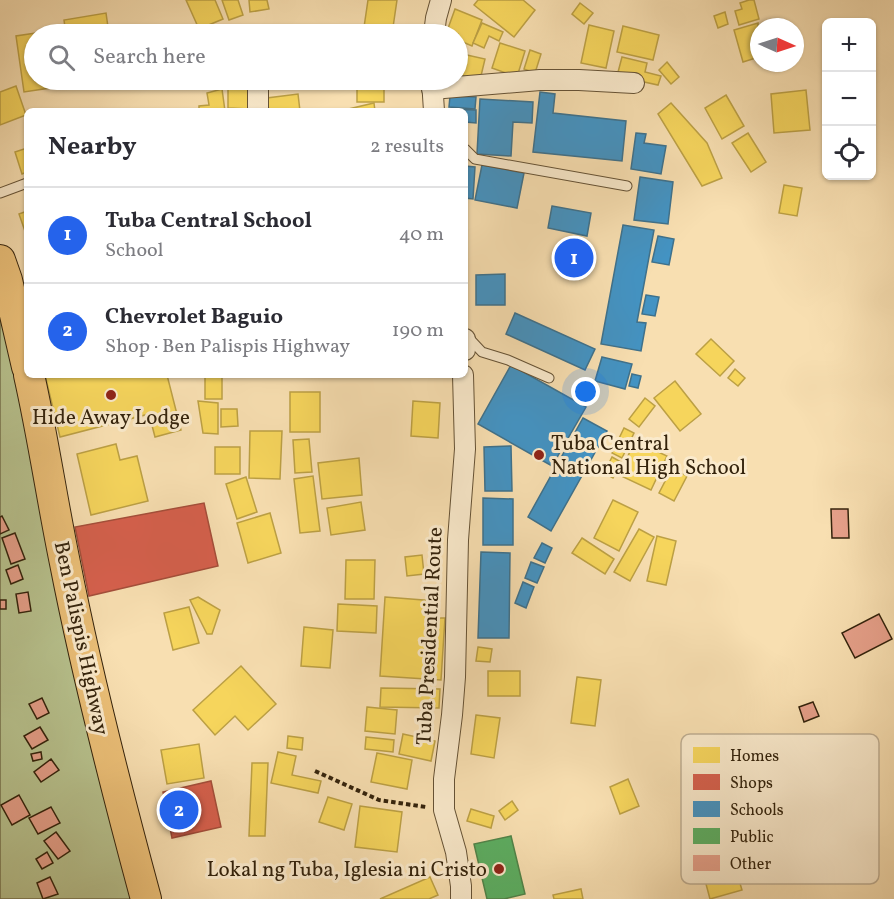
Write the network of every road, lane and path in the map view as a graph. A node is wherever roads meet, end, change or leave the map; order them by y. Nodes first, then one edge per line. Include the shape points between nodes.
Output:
1 (441, 0) edge
2 (435, 24) edge
3 (468, 83) edge
4 (634, 83) dead end
5 (258, 90) edge
6 (432, 90) edge
7 (258, 108) edge
8 (434, 108) edge
9 (468, 152) edge
10 (24, 184) edge
11 (627, 186) dead end
12 (0, 193) edge
13 (0, 260) edge
14 (468, 340) edge
15 (24, 354) edge
16 (30, 378) edge
17 (463, 378) edge
18 (549, 378) dead end
19 (315, 771) dead end
20 (444, 810) junction
21 (146, 899) edge
22 (461, 899) edge

1 - 2 street
3 - 4 street
5 - 7 street
6 - 8 street
9 - 11 lane via 475,159
10 - 12 lane
13 - 15 main road
14 - 18 lane via 482,352
16 - 21 main road, Ben Palispis Highway via 97,711
17 - 20 street, Tuba Presidential Route via 465,449 458,540 455,677
19 - 20 path via 379,800
20 - 22 street, Tuba Presidential Route via 456,852

